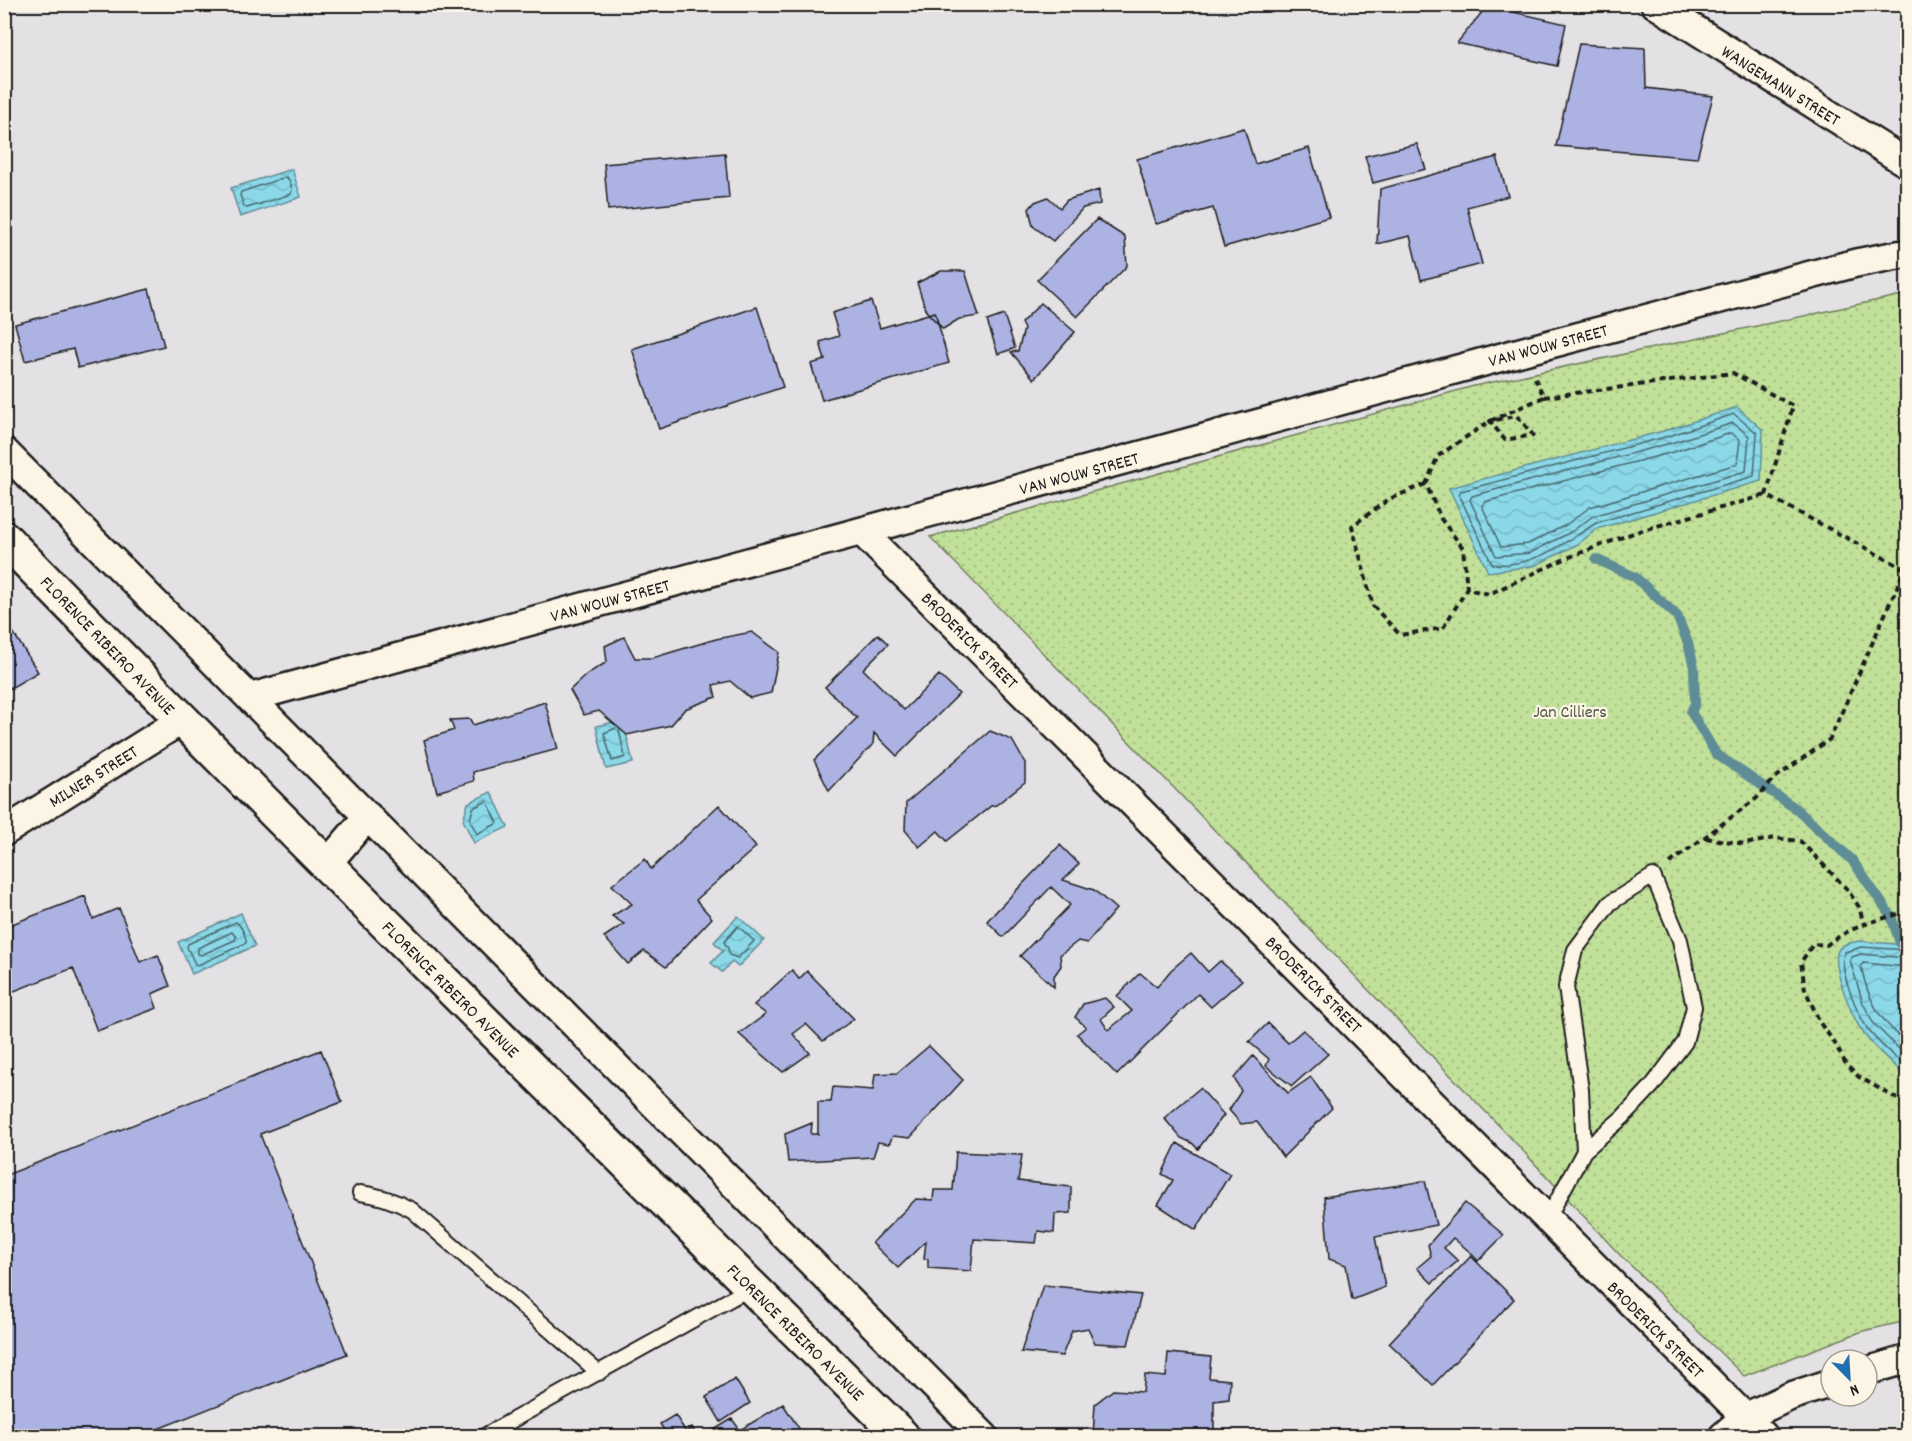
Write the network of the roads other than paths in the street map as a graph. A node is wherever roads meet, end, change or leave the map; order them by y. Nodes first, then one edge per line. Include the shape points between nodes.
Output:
1 (1655, 4) edge
2 (1908, 164) edge
3 (1908, 253) edge
4 (4, 451) edge
5 (862, 532) junction
6 (4, 538) edge
7 (252, 697) junction
8 (182, 720) junction
9 (368, 816) junction
10 (4, 832) edge
11 (326, 865) junction
12 (1584, 1151) junction
13 (360, 1193) dead end
14 (1548, 1218) junction
15 (752, 1287) junction
16 (1908, 1359) edge
17 (1879, 1367) edge
18 (599, 1373) junction
19 (1819, 1387) edge
20 (1754, 1427) edge
21 (484, 1437) edge
22 (902, 1437) edge
23 (984, 1437) edge
24 (1723, 1437) edge

1 - 2 street, WANGEMANN STREET
3 - 5 street, VAN WOUW STREET via 1856,263 1524,351
4 - 7 street
5 - 7 street, VAN WOUW STREET
5 - 14 street, BRODERICK STREET
6 - 8 main road, FLORENCE RIBEIRO AVENUE
7 - 9 street
8 - 10 street, MILNER STREET
8 - 11 main road, FLORENCE RIBEIRO AVENUE
9 - 11 street
9 - 23 street
11 - 15 main road, FLORENCE RIBEIRO AVENUE
12 - 12 lane via 1581,1090 1566,987 1575,950 1610,903 1653,876 1680,940 1694,1007 1685,1042 1652,1086
12 - 14 lane
13 - 18 lane via 412,1210
14 - 20 street, BRODERICK STREET
15 - 18 lane
15 - 22 main road, FLORENCE RIBEIRO AVENUE
16 - 17 street
18 - 21 lane
19 - 20 street via 1791,1396
20 - 24 street

